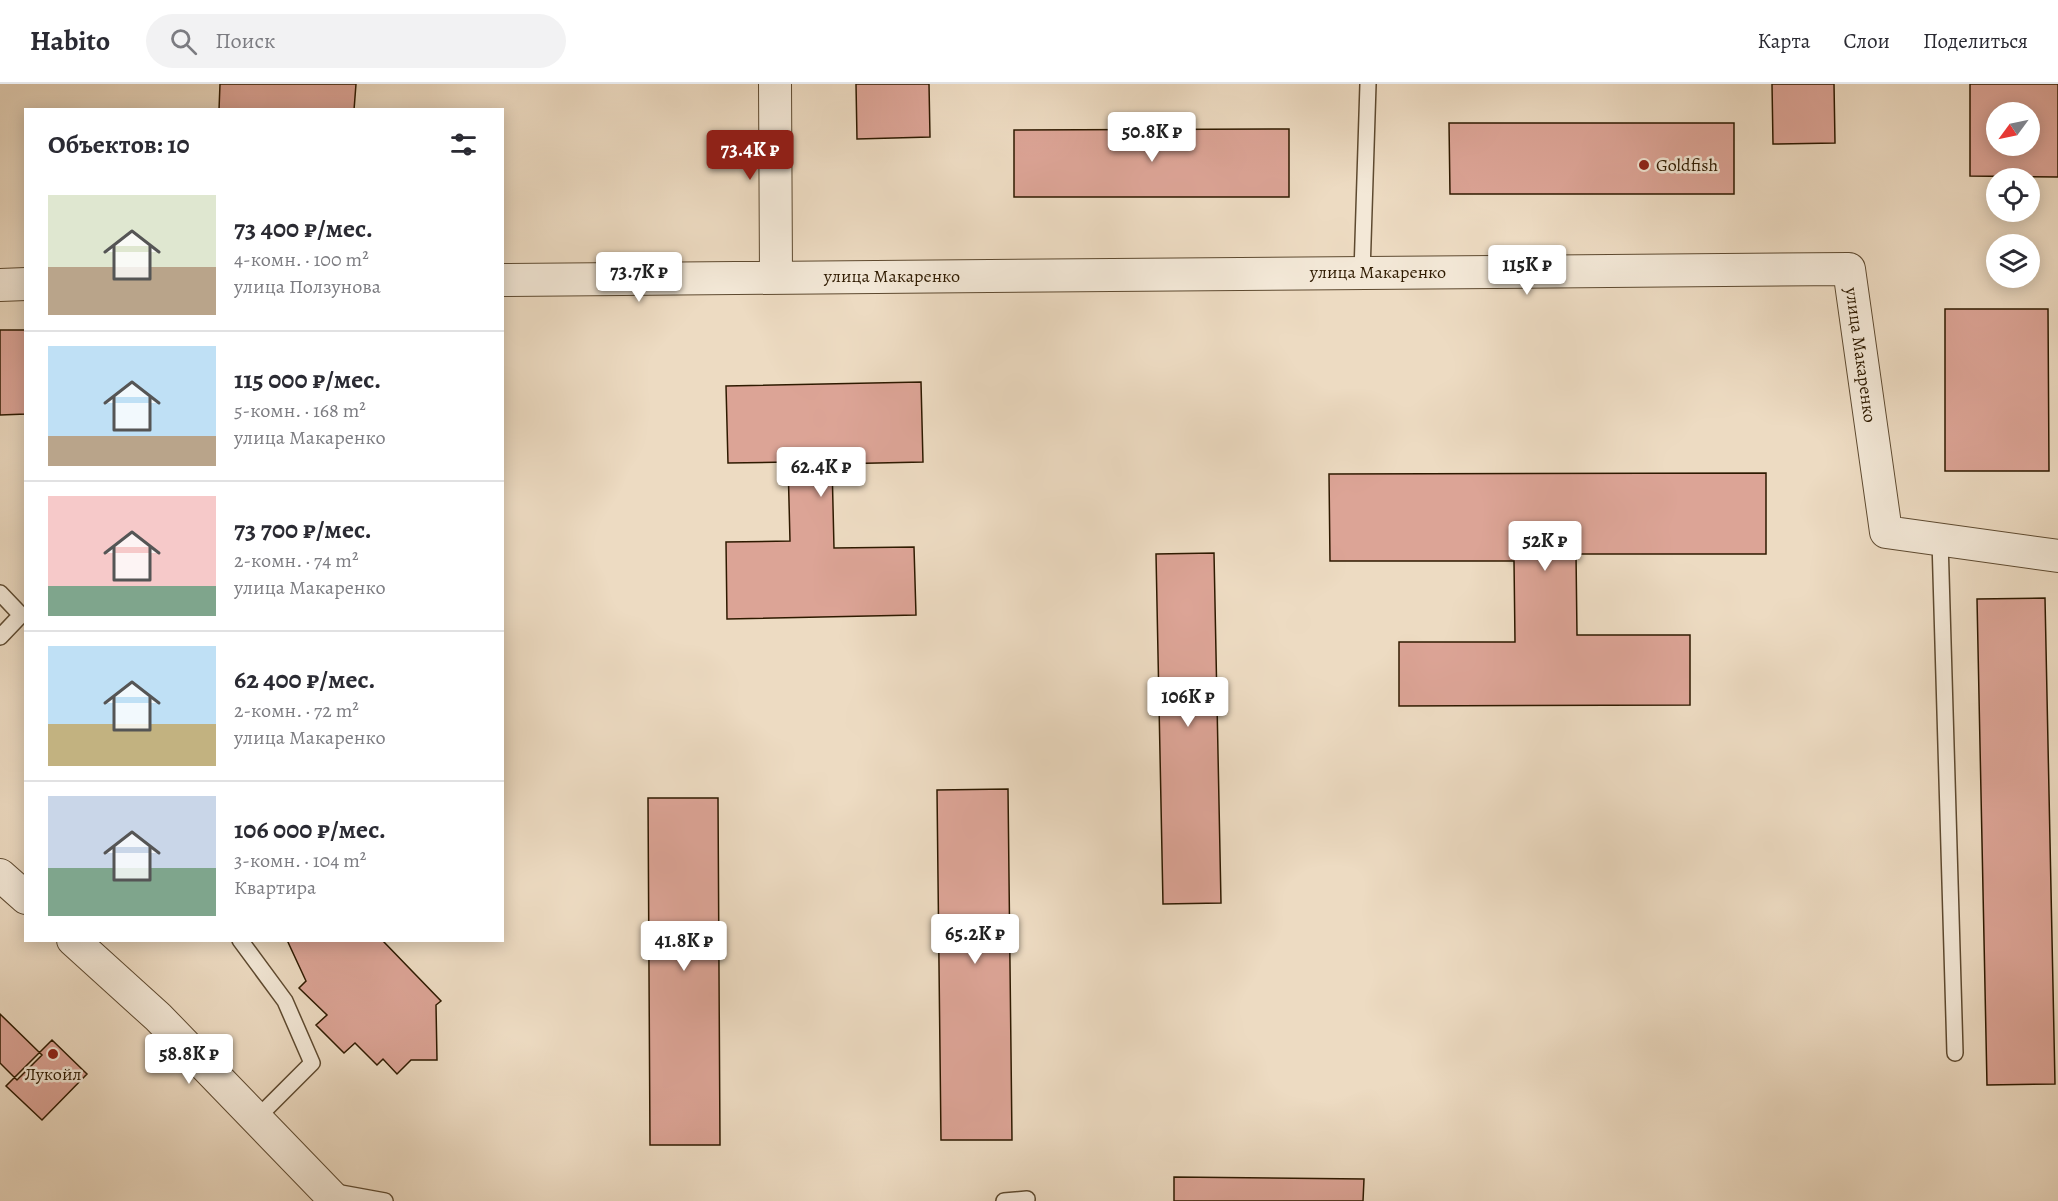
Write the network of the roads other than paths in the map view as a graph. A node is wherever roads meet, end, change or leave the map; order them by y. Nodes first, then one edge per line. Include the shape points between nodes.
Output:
1 (775, 84) edge
2 (1368, 84) edge
3 (1362, 273) junction
4 (776, 277) junction
5 (504, 280) edge
6 (24, 284) edge
7 (0, 285) edge
8 (1940, 540) junction
9 (2058, 556) edge
10 (0, 593) edge
11 (0, 637) edge
12 (0, 874) edge
13 (24, 896) edge
14 (75, 942) edge
15 (241, 942) edge
16 (1955, 1053) dead end
17 (257, 1118) junction
18 (332, 1196) edge
19 (1028, 1199) dead end
20 (386, 1201) edge
21 (1004, 1201) edge

1 - 4 street
2 - 3 lane
3 - 4 street, улица Макаренко
3 - 8 street, улица Макаренко via 1849,269 1886,532
4 - 5 street, улица Макаренко
6 - 7 street
8 - 9 street, улица Макаренко
8 - 16 lane
10 - 11 lane via 21,615
12 - 13 street
14 - 17 street via 158,1017
15 - 17 lane via 285,1002 312,1063
17 - 18 street
18 - 20 lane
19 - 21 lane

